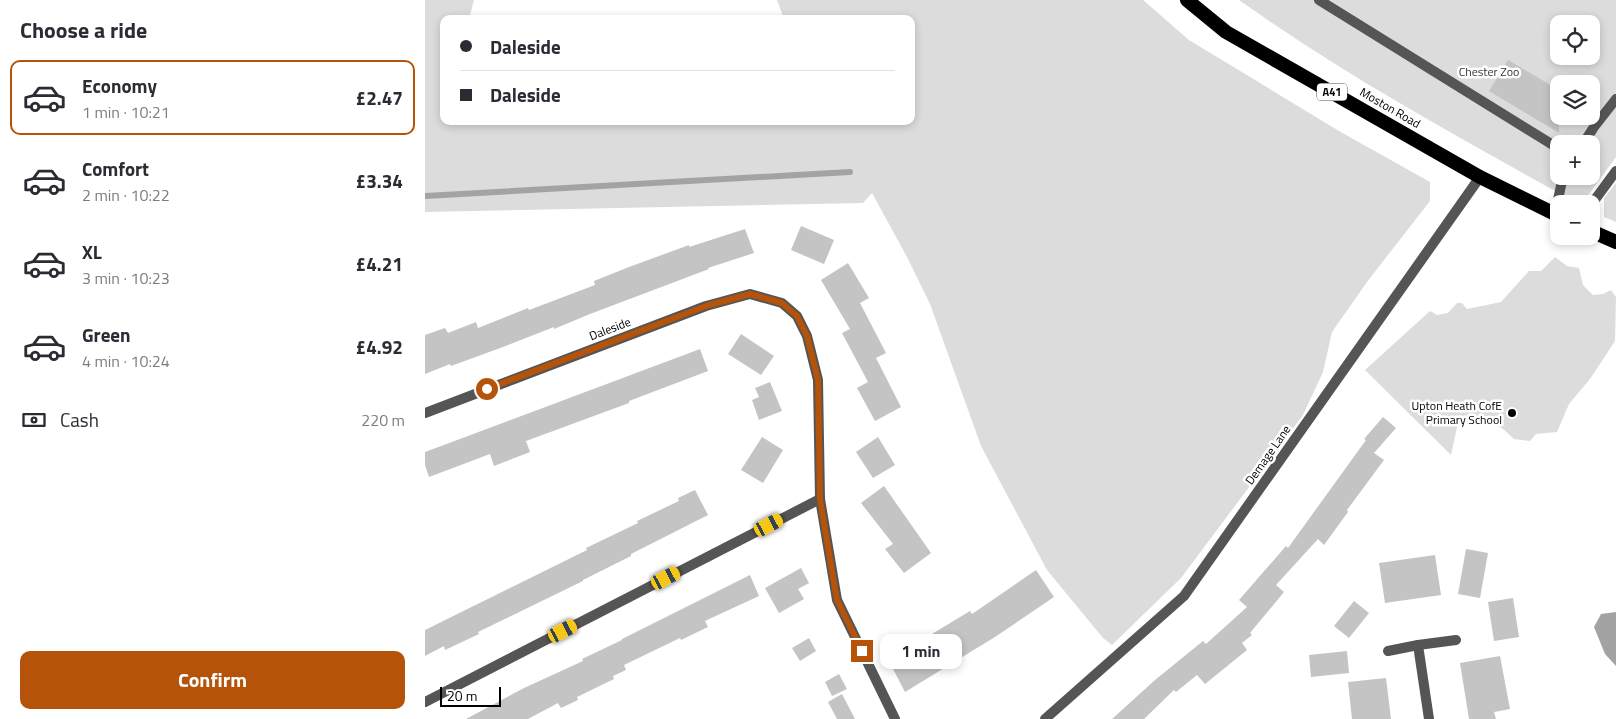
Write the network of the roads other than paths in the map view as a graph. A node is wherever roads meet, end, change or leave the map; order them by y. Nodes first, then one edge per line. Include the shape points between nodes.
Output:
1 (1187, 0) edge
2 (1319, 0) edge
3 (1616, 99) edge
4 (1589, 135) edge
5 (1550, 143) edge
6 (1616, 171) edge
7 (1480, 177) junction
8 (1598, 195) edge
9 (1550, 212) edge
10 (1600, 235) edge
11 (1616, 242) edge
12 (425, 413) edge
13 (820, 499) junction
14 (1455, 640) dead end
15 (1418, 645) junction
16 (1388, 651) dead end
17 (425, 702) edge
18 (895, 719) edge
19 (1045, 719) edge
20 (1429, 719) edge

1 - 7 highway, Moston Road / A41 via 1227,32
2 - 5 street
3 - 4 street
6 - 8 street
7 - 9 highway, Moston Road / A41
7 - 19 street, Demage Lane via 1184,596
10 - 11 highway
12 - 13 street, Daleside via 706,306 750,294 782,303 797,316 807,336 818,380
13 - 17 street
13 - 18 street, Daleside via 837,600
14 - 15 street
15 - 16 street
15 - 20 street

